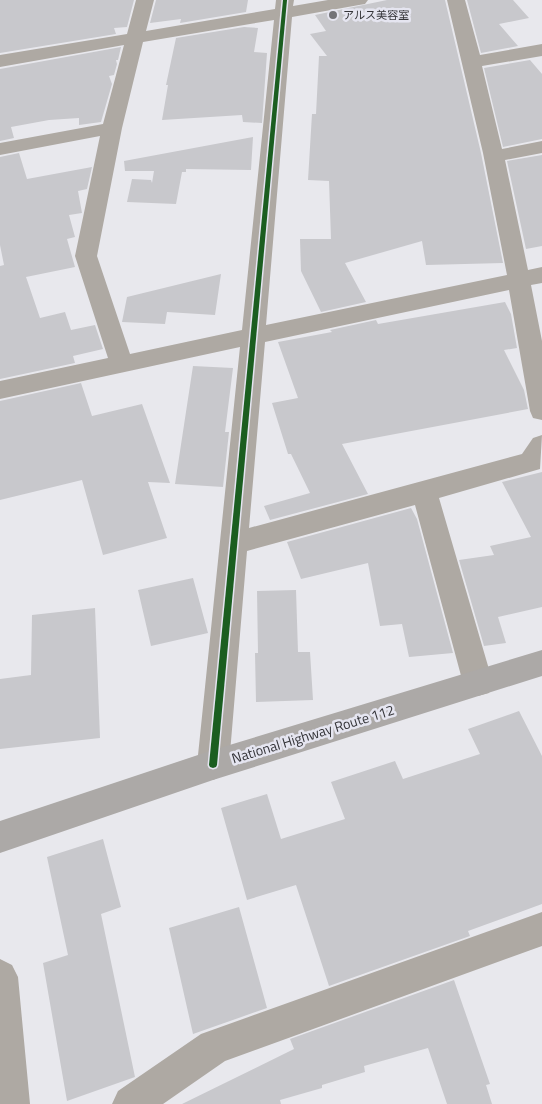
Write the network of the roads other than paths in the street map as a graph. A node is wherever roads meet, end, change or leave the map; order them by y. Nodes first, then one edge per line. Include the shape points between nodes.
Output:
1 (145, 0) edge
2 (359, 0) edge
3 (456, 0) edge
4 (285, 6) edge
5 (136, 38) junction
6 (542, 50) edge
7 (0, 61) edge
8 (473, 62) junction
9 (112, 128) junction
10 (542, 146) edge
11 (0, 149) edge
12 (496, 156) junction
13 (531, 278) edge
14 (255, 334) junction
15 (121, 363) junction
16 (0, 390) edge
17 (542, 411) edge
18 (542, 445) edge
19 (424, 491) junction
20 (233, 544) junction
21 (542, 663) edge
22 (478, 683) junction
23 (212, 765) junction
24 (0, 837) edge
25 (542, 930) edge
26 (0, 977) edge
27 (11, 1104) edge
28 (131, 1104) edge

1 - 5 street
2 - 4 street
3 - 8 street
4 - 5 street
4 - 14 street
5 - 7 street
5 - 9 street
6 - 8 street
8 - 12 street
9 - 11 street
9 - 15 street via 86,256
10 - 12 street
12 - 13 street
13 - 14 street
13 - 17 street
14 - 15 street
14 - 20 street
15 - 16 street
18 - 19 street via 531,462
19 - 20 street
19 - 22 street
20 - 23 street
21 - 22 highway, National Highway Route 112
22 - 23 highway, National Highway Route 112
23 - 24 highway, National Highway Route 112
25 - 28 street via 214,1046
26 - 27 street

